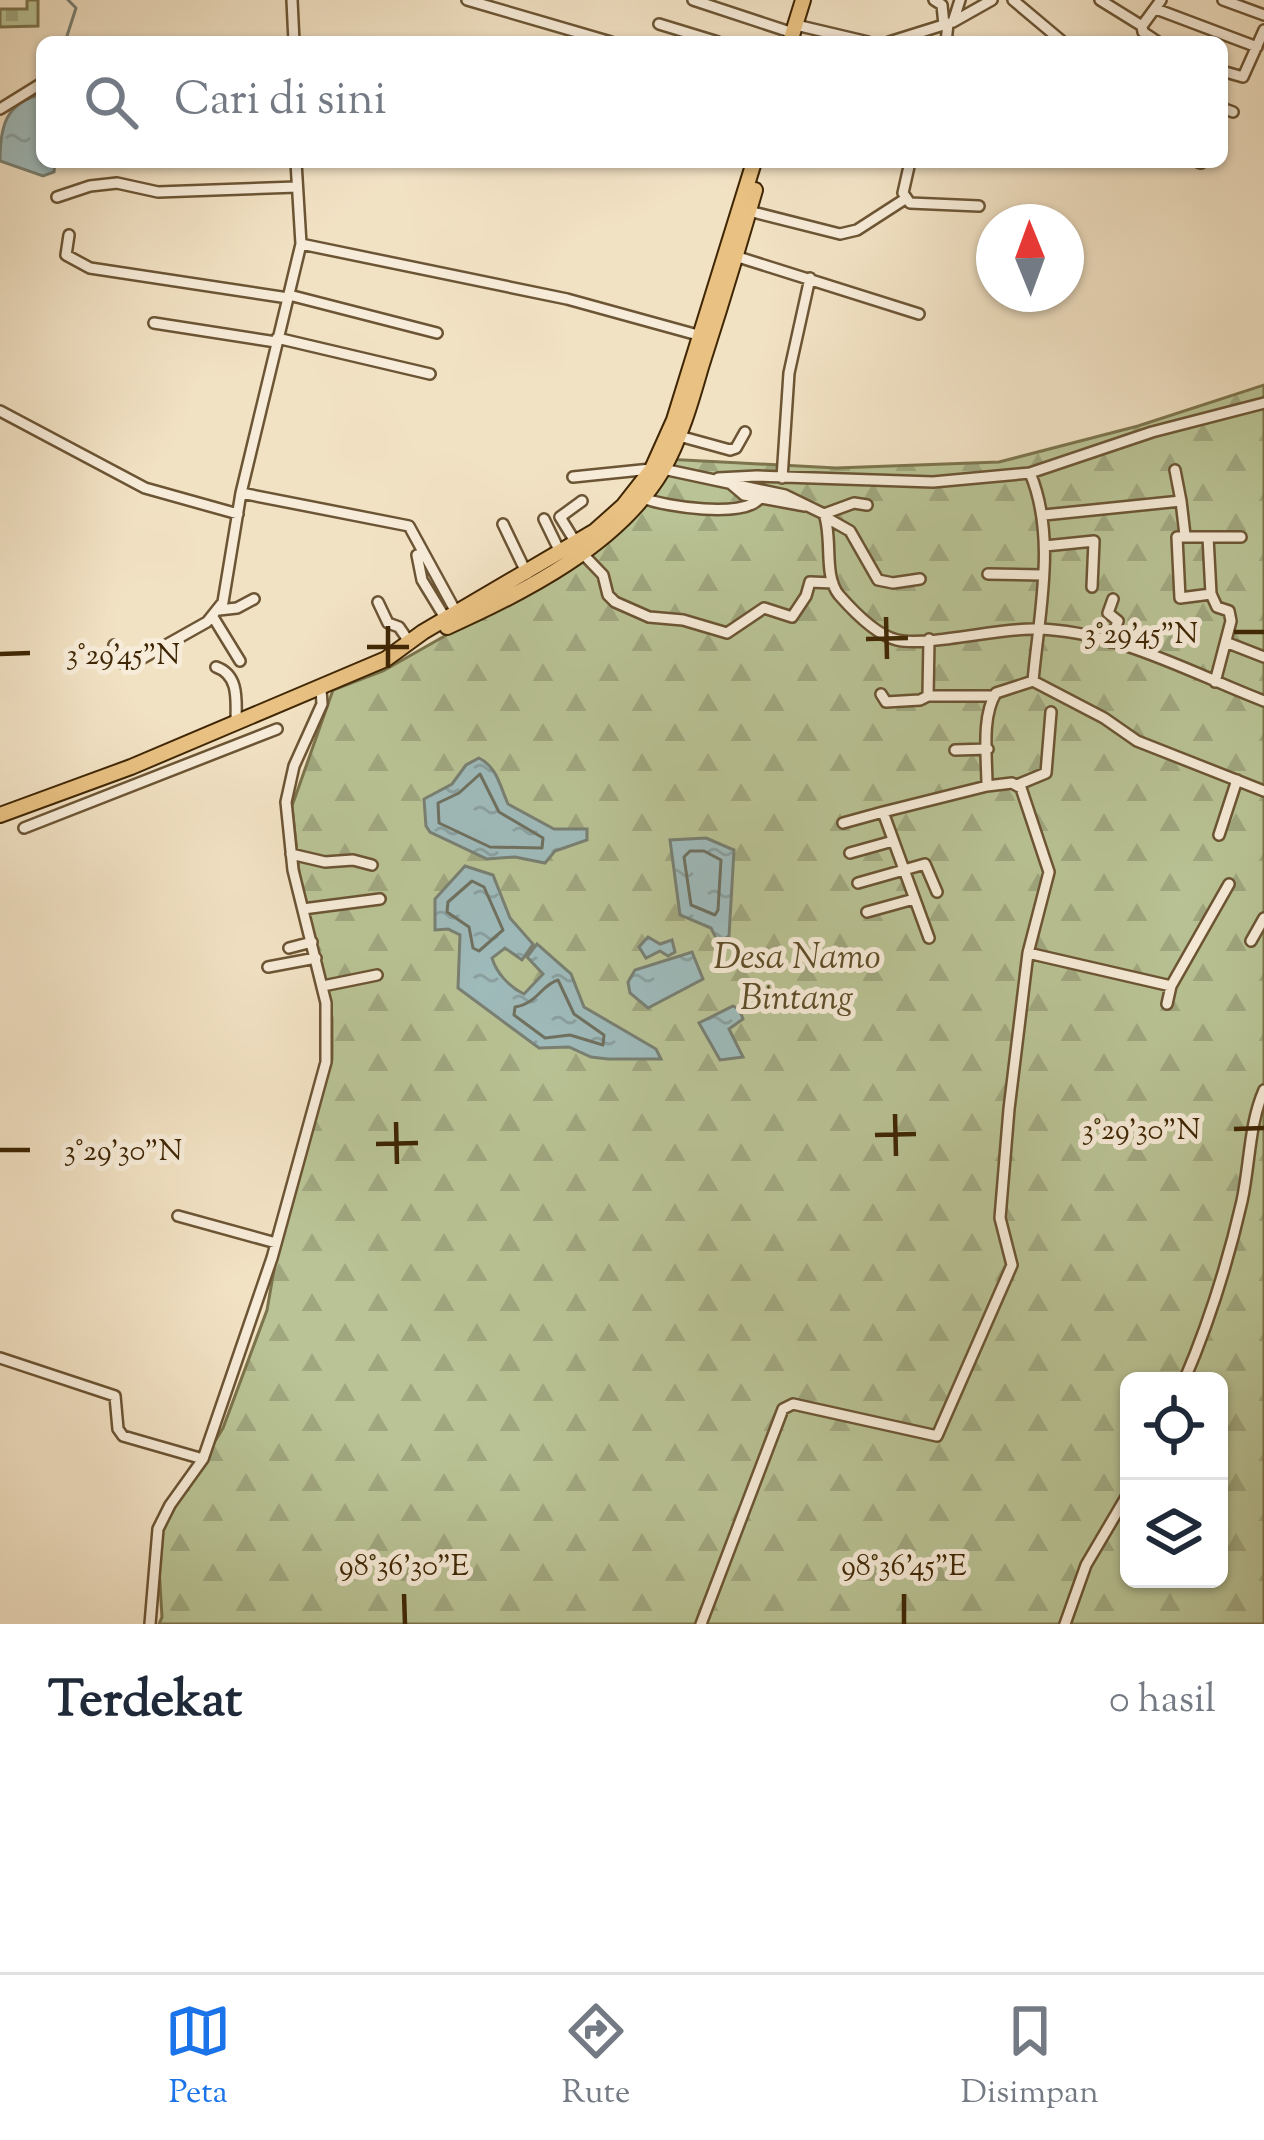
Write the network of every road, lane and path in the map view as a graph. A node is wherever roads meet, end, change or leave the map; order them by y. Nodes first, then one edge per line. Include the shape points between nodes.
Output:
1 (292, 0) edge
2 (467, 0) edge
3 (693, 0) edge
4 (803, 0) edge
5 (812, 0) edge
6 (934, 0) edge
7 (960, 0) edge
8 (992, 0) edge
9 (1013, 0) edge
10 (1100, 0) edge
11 (1223, 0) edge
12 (1158, 4) edge
13 (1264, 15) edge
14 (659, 24) dead end
15 (948, 24) junction
16 (1142, 26) junction
17 (1264, 30) edge
18 (798, 34) edge
19 (293, 36) edge
20 (590, 36) edge
21 (698, 36) edge
22 (909, 36) edge
23 (947, 36) edge
24 (1056, 36) edge
25 (1149, 36) edge
26 (1257, 46) junction
27 (1228, 72) edge
28 (36, 86) edge
29 (0, 109) edge
30 (296, 168) edge
31 (752, 168) edge
32 (762, 168) edge
33 (908, 168) edge
34 (297, 187) junction
35 (57, 197) dead end
36 (905, 199) junction
37 (976, 206) edge
38 (749, 211) junction
39 (69, 236) dead end
40 (301, 244) junction
41 (735, 256) junction
42 (810, 278) junction
43 (289, 297) junction
44 (919, 314) dead end
45 (154, 323) dead end
46 (437, 333) dead end
47 (705, 337) junction
48 (276, 340) junction
49 (430, 374) dead end
50 (1264, 403) edge
51 (0, 411) edge
52 (745, 432) dead end
53 (678, 435) junction
54 (658, 469) junction
55 (1175, 470) dead end
56 (1030, 473) junction
57 (573, 477) dead end
58 (782, 478) junction
59 (713, 479) junction
60 (731, 484) junction
61 (241, 493) junction
62 (643, 498) junction
63 (760, 499) junction
64 (582, 501) dead end
65 (1180, 501) junction
66 (811, 505) junction
67 (867, 505) dead end
68 (238, 514) junction
69 (1044, 515) junction
70 (825, 516) junction
71 (544, 519) dead end
72 (503, 524) dead end
73 (1185, 535) junction
74 (1208, 537) junction
75 (1240, 537) dead end
76 (1045, 546) junction
77 (578, 548) junction
78 (560, 554) junction
79 (417, 555) dead end
80 (527, 574) junction
81 (988, 574) dead end
82 (1042, 575) junction
83 (920, 579) dead end
84 (833, 583) junction
85 (1092, 587) dead end
86 (1211, 594) junction
87 (254, 599) dead end
88 (1113, 599) dead end
89 (378, 602) dead end
90 (216, 614) junction
91 (450, 619) junction
92 (1037, 629) junction
93 (929, 639) junction
94 (412, 641) junction
95 (1110, 642) junction
96 (1228, 643) junction
97 (114, 645) dead end
98 (1264, 656) edge
99 (239, 661) dead end
100 (216, 667) dead end
101 (1033, 681) junction
102 (1215, 682) junction
103 (321, 689) junction
104 (881, 694) dead end
105 (928, 696) junction
106 (993, 696) junction
107 (1264, 701) edge
108 (1051, 712) dead end
109 (236, 723) junction
110 (277, 729) dead end
111 (988, 749) junction
112 (955, 750) dead end
113 (167, 760) junction
114 (1244, 780) junction
115 (1017, 785) junction
116 (987, 786) junction
117 (1264, 791) edge
118 (883, 812) junction
119 (0, 815) edge
120 (843, 823) dead end
121 (24, 828) dead end
122 (1219, 835) dead end
123 (893, 841) junction
124 (850, 853) dead end
125 (291, 854) junction
126 (372, 865) dead end
127 (903, 872) junction
128 (858, 883) dead end
129 (1229, 884) dead end
130 (937, 892) dead end
131 (380, 899) dead end
132 (914, 899) junction
133 (304, 909) junction
134 (867, 912) dead end
135 (1264, 918) edge
136 (929, 938) dead end
137 (1251, 941) dead end
138 (312, 942) junction
139 (289, 948) dead end
140 (1028, 953) junction
141 (316, 958) junction
142 (268, 967) dead end
143 (377, 975) dead end
144 (323, 986) junction
145 (1171, 986) junction
146 (1167, 1004) dead end
147 (1264, 1090) edge
148 (178, 1216) dead end
149 (276, 1243) junction
150 (0, 1358) edge
151 (1187, 1372) edge
152 (203, 1459) junction
153 (1120, 1507) edge
154 (150, 1624) edge
155 (701, 1624) edge
156 (1065, 1624) edge

1 - 19 street
2 - 20 street
3 - 18 street
4 - 18 highway
5 - 18 highway
6 - 15 street
7 - 15 street
8 - 15 street
9 - 24 street
10 - 16 street
11 - 13 street
12 - 16 street
12 - 26 street
14 - 21 street
15 - 22 street
15 - 23 street
16 - 25 street
17 - 26 street
26 - 27 street via 1243,77
28 - 29 street
30 - 34 street
31 - 47 highway
32 - 38 highway
33 - 36 street
34 - 35 street via 158,192 117,183
34 - 40 street
36 - 37 street
36 - 38 street via 840,233
38 - 41 highway
39 - 43 street via 66,255 90,268
40 - 43 street
40 - 47 street via 567,299
41 - 42 street
41 - 47 highway
42 - 44 street
42 - 58 street via 789,373
43 - 46 street
43 - 48 street
45 - 48 street
47 - 53 highway
47 - 54 highway
48 - 49 street
48 - 61 street
50 - 56 street
51 - 68 street via 146,488
52 - 53 street via 730,450
53 - 54 highway
54 - 57 street
54 - 59 street
54 - 62 highway
54 - 77 highway
55 - 65 street
56 - 58 street via 932,482
56 - 69 street
58 - 59 street
59 - 60 street
60 - 63 street
60 - 66 street
61 - 68 street
61 - 91 street via 409,526
62 - 63 street via 746,509
62 - 77 highway
63 - 66 street
64 - 77 street via 560,517
65 - 69 street
65 - 73 street
66 - 70 street
67 - 70 street
68 - 90 street
69 - 76 street
70 - 83 street via 850,531 878,580
70 - 84 street
71 - 78 street
72 - 80 street
73 - 74 street
73 - 86 street via 1177,537 1179,596
74 - 75 street
74 - 86 street
76 - 82 street
76 - 85 street via 1094,542
77 - 78 highway
77 - 84 street via 615,602 727,633 764,608 792,617 810,582
77 - 91 highway
78 - 80 highway
79 - 91 street via 422,580
80 - 91 highway
81 - 82 street
82 - 92 street
84 - 93 street via 891,638
86 - 96 street via 1230,612
87 - 90 street
88 - 95 street via 1108,613 1118,627
89 - 94 street via 388,623
90 - 97 street via 130,664
90 - 99 street
91 - 94 highway
92 - 93 street
92 - 95 street
92 - 101 street
93 - 105 street
94 - 103 highway
95 - 102 street
96 - 98 street
96 - 102 street
100 - 109 street via 232,680
101 - 106 street
101 - 114 street via 1137,742
102 - 107 street
103 - 109 highway
103 - 125 street via 288,787
104 - 105 street via 884,702
105 - 106 street
106 - 111 street
108 - 115 street via 1046,773
109 - 113 highway
110 - 113 street
111 - 112 street
111 - 116 street
113 - 119 highway
113 - 121 street
114 - 117 street
114 - 122 street
115 - 116 street
115 - 140 street via 1049,872
116 - 118 street
118 - 120 street
118 - 123 street
123 - 124 street
123 - 127 street
125 - 126 street
125 - 133 street
127 - 128 street
127 - 130 street via 926,865
127 - 132 street
129 - 145 street
131 - 133 street
132 - 134 street
132 - 136 street
133 - 138 street
135 - 137 street
138 - 139 street
138 - 141 street
140 - 145 street
140 - 155 street via 1000,1218 1012,1265 940,1433 785,1406
141 - 142 street
141 - 144 street
143 - 144 street
144 - 149 street via 326,1062
145 - 146 street
147 - 151 street via 1241,1206
148 - 149 street
149 - 152 street
150 - 152 street via 115,1396 123,1436
152 - 154 street via 161,1521
153 - 156 street via 1086,1565

